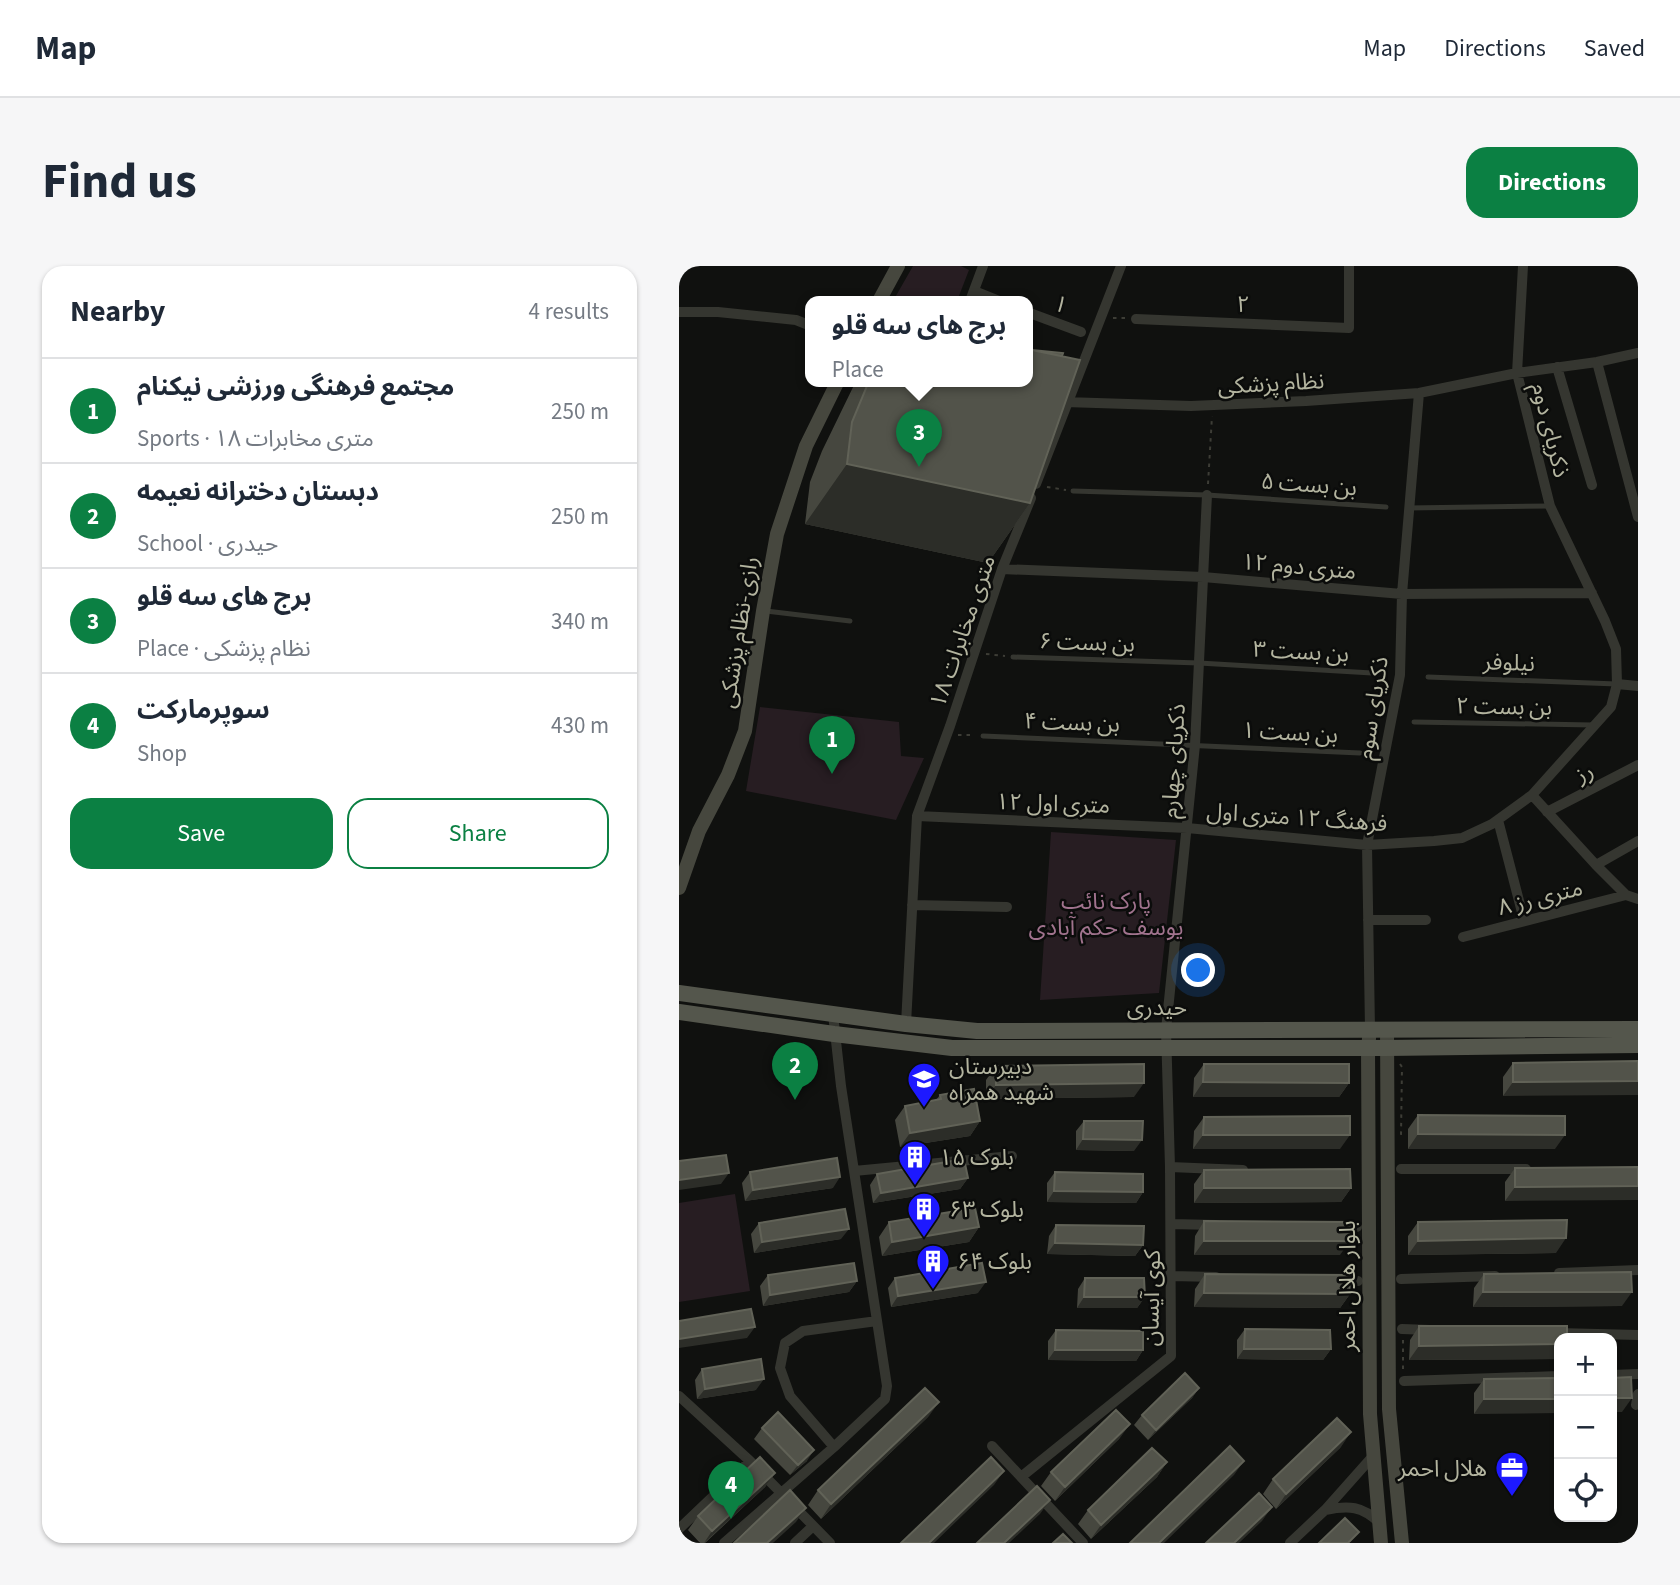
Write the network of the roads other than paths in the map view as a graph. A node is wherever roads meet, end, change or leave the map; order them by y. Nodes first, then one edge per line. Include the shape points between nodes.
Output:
1 (898, 266) edge
2 (983, 266) edge
3 (1121, 266) edge
4 (1349, 266) edge
5 (1523, 266) edge
6 (1631, 266) edge
7 (1638, 267) edge
8 (882, 296) edge
9 (972, 296) edge
10 (679, 312) edge
11 (1033, 314) edge
12 (1136, 319) road end
13 (805, 324) edge
14 (1080, 332) dead end
15 (1638, 353) edge
16 (1597, 362) junction
17 (1557, 367) junction
18 (1517, 373) junction
19 (835, 387) edge
20 (1419, 393) junction
21 (1056, 401) edge
22 (1069, 403) junction
23 (1592, 485) dead end
24 (1073, 491) road end
25 (1207, 495) junction
26 (1549, 506) junction
27 (1386, 507) dead end
28 (1408, 508) junction
29 (1638, 517) edge
30 (1002, 569) junction
31 (1203, 577) junction
32 (1592, 593) junction
33 (1402, 594) junction
34 (763, 611) junction
35 (850, 621) dead end
36 (1013, 657) road end
37 (1199, 663) junction
38 (1372, 673) dead end
39 (1428, 677) dead end
40 (1617, 684) junction
41 (1638, 686) edge
42 (1414, 722) dead end
43 (1594, 725) junction
44 (983, 736) road end
45 (1195, 745) junction
46 (1360, 753) dead end
47 (1638, 765) edge
48 (1532, 794) junction
49 (1547, 812) junction
50 (918, 816) junction
51 (1498, 820) junction
52 (1187, 828) junction
53 (1638, 841) edge
54 (1367, 845) junction
55 (1596, 866) junction
56 (679, 888) edge
57 (1626, 895) junction
58 (1638, 899) edge
59 (912, 905) junction
60 (1007, 907) dead end
61 (1368, 920) junction
62 (1426, 920) dead end
63 (1524, 920) junction
64 (1463, 937) dead end
65 (679, 993) edge
66 (679, 1012) edge
67 (833, 1014) junction
68 (906, 1024) junction
69 (1370, 1029) junction
70 (1387, 1029) junction
71 (1638, 1029) edge
72 (1167, 1030) junction
73 (834, 1034) junction
74 (1638, 1045) edge
75 (1167, 1048) junction
76 (1368, 1048) junction
77 (1387, 1048) junction
78 (1012, 1156) dead end
79 (1170, 1167) junction
80 (1401, 1169) dead end
81 (1540, 1169) edge
82 (1248, 1170) edge
83 (854, 1171) junction
84 (1171, 1224) junction
85 (1224, 1225) edge
86 (1331, 1227) edge
87 (1357, 1227) dead end
88 (1638, 1270) edge
89 (1555, 1273) edge
90 (1499, 1275) edge
91 (1171, 1276) junction
92 (1224, 1277) edge
93 (1401, 1279) dead end
94 (1331, 1280) edge
95 (1357, 1280) dead end
96 (877, 1321) junction
97 (1402, 1329) dead end
98 (1444, 1330) edge
99 (1541, 1332) edge
100 (1638, 1335) edge
101 (1638, 1374) edge
102 (1617, 1375) edge
103 (1554, 1376) edge
104 (1404, 1381) dead end
105 (1638, 1394) edge
106 (679, 1396) edge
107 (1636, 1405) edge
108 (992, 1446) dead end
109 (834, 1447) junction
110 (750, 1461) junction
111 (1374, 1461) junction
112 (1394, 1464) junction
113 (1021, 1477) junction
114 (781, 1493) junction
115 (1325, 1510) junction
116 (1400, 1521) junction
117 (1380, 1523) junction
118 (813, 1526) junction
119 (679, 1531) edge
120 (688, 1543) edge
121 (724, 1543) edge
122 (795, 1543) edge
123 (830, 1543) edge
124 (1083, 1543) edge
125 (1290, 1543) edge
126 (1381, 1543) edge
127 (1402, 1543) edge

1 - 8 main road
2 - 9 street
3 - 22 street, ۱۸ متری مخابرات
4 - 12 street, ۲ via 1349,327
5 - 18 street, ذکریای دوم
6 - 7 street
10 - 13 street via 718,312
11 - 14 street, ۱
15 - 16 street, نظام پزشکی
16 - 17 street, نظام پزشکی
16 - 29 street
17 - 18 street, نظام پزشکی
17 - 23 street
18 - 20 street, نظام پزشکی
18 - 26 street, ذکریای دوم
19 - 34 main road, رازی-نظام پزشکی via 794,480
20 - 22 street, نظام پزشکی via 1191,406
20 - 28 street, ذکریای سوم
21 - 22 street, نظام پزشکی
22 - 30 street, ۱۸ متری مخابرات
24 - 25 lane, بن بست ۵
25 - 27 lane, بن بست ۵
25 - 31 street, ذکریای چهارم
26 - 28 lane
26 - 32 street, ذکریای دوم
28 - 33 street, ذکریای سوم
30 - 31 street, ۱۲ متری دوم
30 - 50 street, ۱۸ متری مخابرات
31 - 33 street, ۱۲ متری دوم
31 - 37 street, ذکریای چهارم
32 - 33 street, ۱۲ متری دوم
32 - 40 street, فرهنگ ۱۲ متری اول via 1616,649
33 - 54 street, ذکریای سوم via 1400,675
34 - 35 lane
34 - 56 main road, رازی-نظام پزشکی via 745,731 699,831
36 - 37 lane, بن بست ۶
37 - 38 lane, بن بست ۳
37 - 45 street, ذکریای چهارم
39 - 40 lane, نیلوفر
40 - 41 street
40 - 43 street, فرهنگ ۱۲ متری اول via 1611,707
42 - 43 lane, بن بست ۲
43 - 48 street, فرهنگ ۱۲ متری اول
44 - 45 lane, بن بست ۴
45 - 46 lane, بن بست ۱
45 - 52 street, ذکریای چهارم
47 - 49 street, رز
48 - 49 street
48 - 51 street, فرهنگ ۱۲ متری اول
49 - 55 street
50 - 52 street, ۱۲ متری اول
50 - 59 street, ۱۸ متری مخابرات
51 - 54 street, فرهنگ ۱۲ متری اول via 1462,838
51 - 63 street
52 - 54 street, فرهنگ ۱۲ متری اول
52 - 72 street, ذکریای چهارم
53 - 55 street
54 - 61 street, ذکریای سوم
55 - 57 street
57 - 58 street
57 - 63 street, ۸ متری رز
59 - 60 street
59 - 68 street, ۱۸ متری مخابرات
61 - 62 street
61 - 69 street, ذکریای سوم
63 - 64 street, ۸ متری رز
65 - 67 main road, حیدری
66 - 73 main road, حیدری
67 - 68 main road, حیدری
67 - 73 street
68 - 72 main road, حیدری via 977,1031
69 - 70 main road, حیدری
69 - 72 main road, حیدری
69 - 76 main road, بلوار هلال احمر
70 - 71 main road, حیدری
70 - 77 main road, بلوار هلال احمر
72 - 75 street, ذکریای چهارم
73 - 75 main road, حیدری via 952,1048
73 - 83 street
74 - 77 main road, حیدری
75 - 76 main road, حیدری
75 - 79 street, کوی آیسان
76 - 77 main road, حیدری
76 - 111 main road, بلوار هلال احمر
77 - 112 main road, بلوار هلال احمر via 1389,1409
78 - 83 street
79 - 82 street
79 - 84 street, کوی آیسان
80 - 81 street
83 - 96 street
84 - 85 street
84 - 91 street, کوی آیسان
86 - 87 street
88 - 89 street
90 - 93 street
91 - 92 street
91 - 113 street, کوی آیسان via 1171,1356
94 - 95 street
96 - 109 street via 885,1399
96 - 109 street via 803,1331 785,1343 780,1368 790,1396
97 - 98 street
99 - 100 street
101 - 102 street
103 - 104 street
105 - 107 street
106 - 110 street
108 - 113 street
109 - 114 street
110 - 114 street
110 - 119 street
111 - 112 main road
111 - 115 street
111 - 117 main road, بلوار هلال احمر
112 - 116 main road, بلوار هلال احمر
113 - 124 street
114 - 118 street
114 - 121 street
115 - 117 street via 1354,1507
115 - 125 street
116 - 117 main road
116 - 127 main road, بلوار هلال احمر
117 - 126 main road, بلوار هلال احمر
118 - 122 street
118 - 123 street
119 - 120 street

